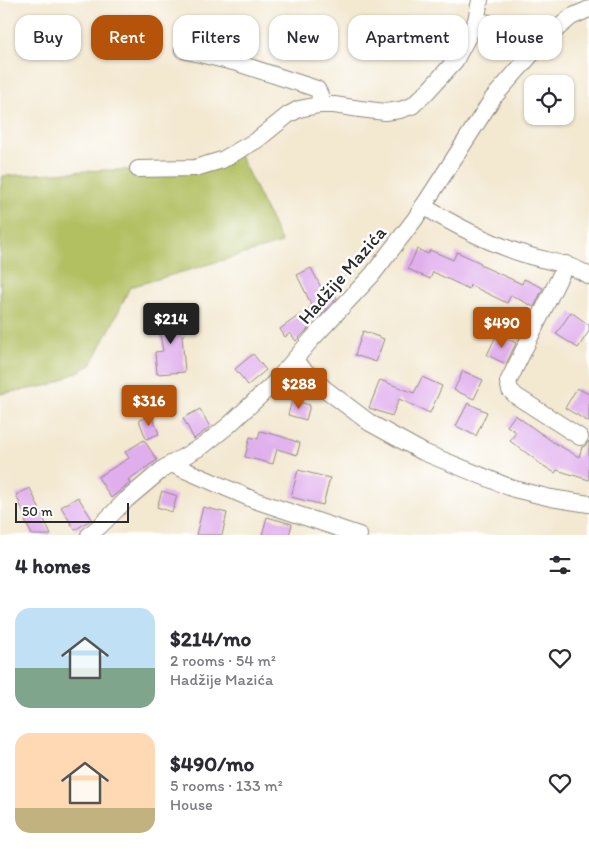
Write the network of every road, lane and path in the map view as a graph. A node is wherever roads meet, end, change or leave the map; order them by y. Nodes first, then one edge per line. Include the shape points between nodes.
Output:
1 (480, 0) edge
2 (589, 9) edge
3 (476, 21) joint
4 (562, 25) edge
5 (225, 60) edge
6 (526, 60) edge
7 (319, 105) junction
8 (138, 169) dead end
9 (423, 206) junction
10 (566, 264) junction
11 (589, 276) edge
12 (294, 361) junction
13 (580, 437) dead end
14 (171, 464) junction
15 (589, 504) edge
16 (89, 535) edge
17 (359, 535) edge

1 - 3 street
2 - 4 street, Hadžije Mazića
3 - 7 street via 455,60 412,106 385,112
5 - 7 street via 317,89
6 - 9 street, Hadžije Mazića via 493,98
7 - 8 street via 288,115 257,140 222,160 195,168
9 - 10 street via 476,236 528,255
9 - 12 street, Hadžije Mazića via 372,275
10 - 11 street
10 - 13 street via 508,382 516,396
12 - 14 street, Hadžije Mazića via 229,425 204,445
12 - 15 street via 370,423 422,452 514,489
14 - 16 street, Hadžije Mazića
14 - 17 street via 254,500

